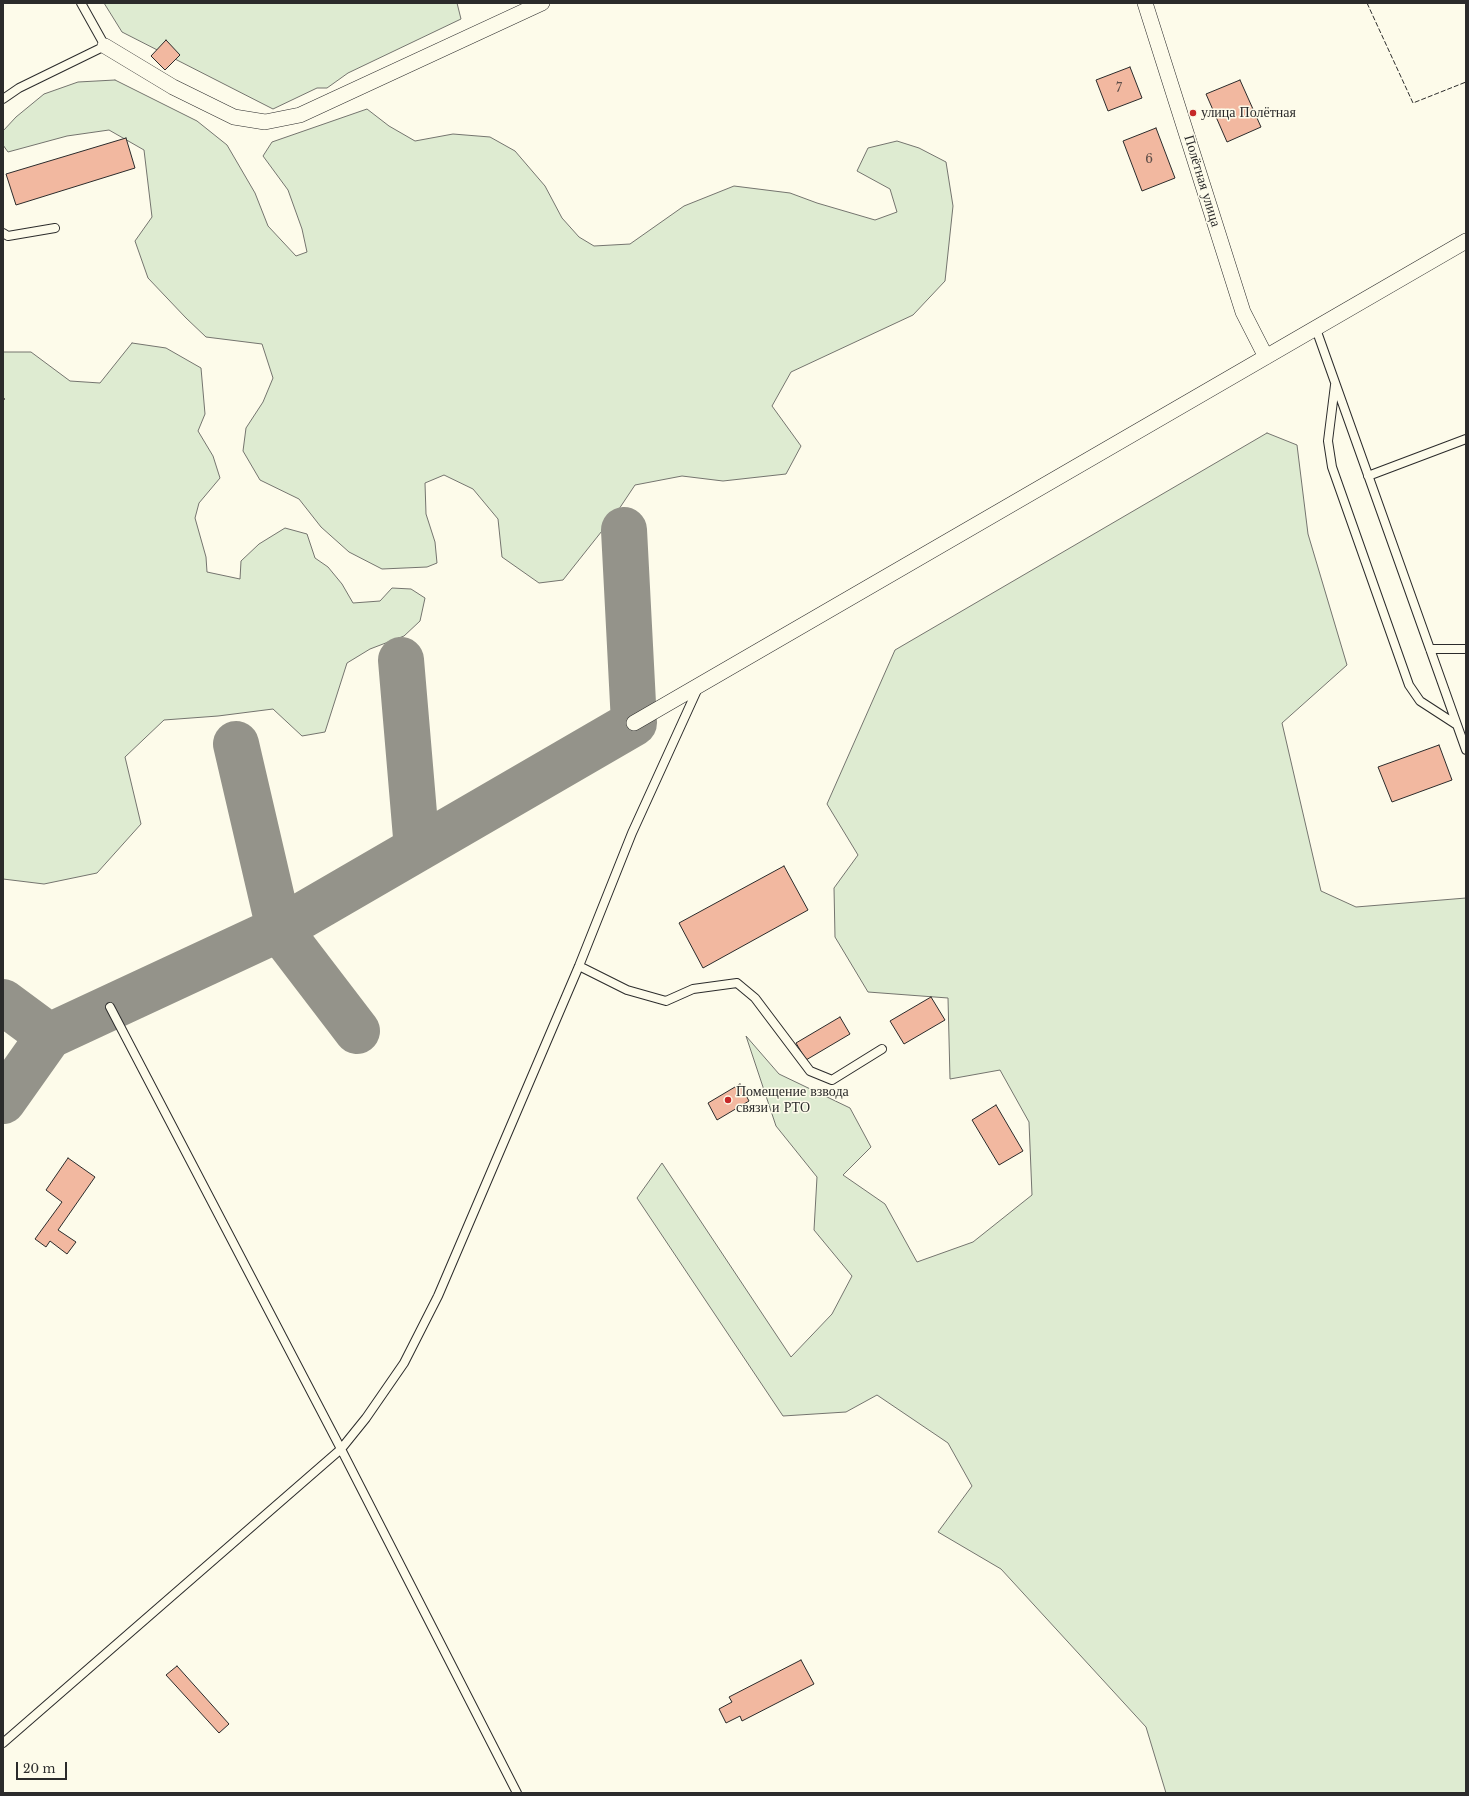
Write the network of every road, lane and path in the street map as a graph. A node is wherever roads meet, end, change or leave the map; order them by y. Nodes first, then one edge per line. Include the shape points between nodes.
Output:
1 (80, 3) edge
2 (542, 3) edge
3 (1145, 3) edge
4 (105, 46) junction
5 (3, 99) edge
6 (55, 228) dead end
7 (3, 233) edge
8 (1466, 241) edge
9 (1316, 328) junction
10 (1266, 356) junction
11 (1336, 383) junction
12 (1466, 439) edge
13 (1368, 476) junction
14 (1430, 649) junction
15 (1466, 649) edge
16 (700, 685) junction
17 (634, 723) dead end
18 (1457, 725) junction
19 (1466, 750) edge
20 (580, 966) junction
21 (110, 1007) dead end
22 (882, 1049) dead end
23 (340, 1448) junction
24 (3, 1743) edge
25 (517, 1793) edge

1 - 4 lane
2 - 4 street via 300,115 265,122 234,117
3 - 10 street, Полётная улица via 1243,312
4 - 5 lane via 19,88
6 - 7 lane via 8,236
8 - 9 street
9 - 10 street
9 - 11 lane
10 - 16 street
11 - 13 lane
11 - 18 lane via 1328,441 1332,467 1350,520 1409,685 1420,701
12 - 13 lane
13 - 14 lane
14 - 15 lane
14 - 18 lane
16 - 17 street
16 - 20 lane via 632,833
18 - 19 lane
20 - 22 lane via 627,990 666,1001 693,989 737,983 756,998 810,1071 832,1080
20 - 23 lane via 438,1296 404,1363 366,1418
21 - 23 lane
23 - 24 lane
23 - 25 lane

